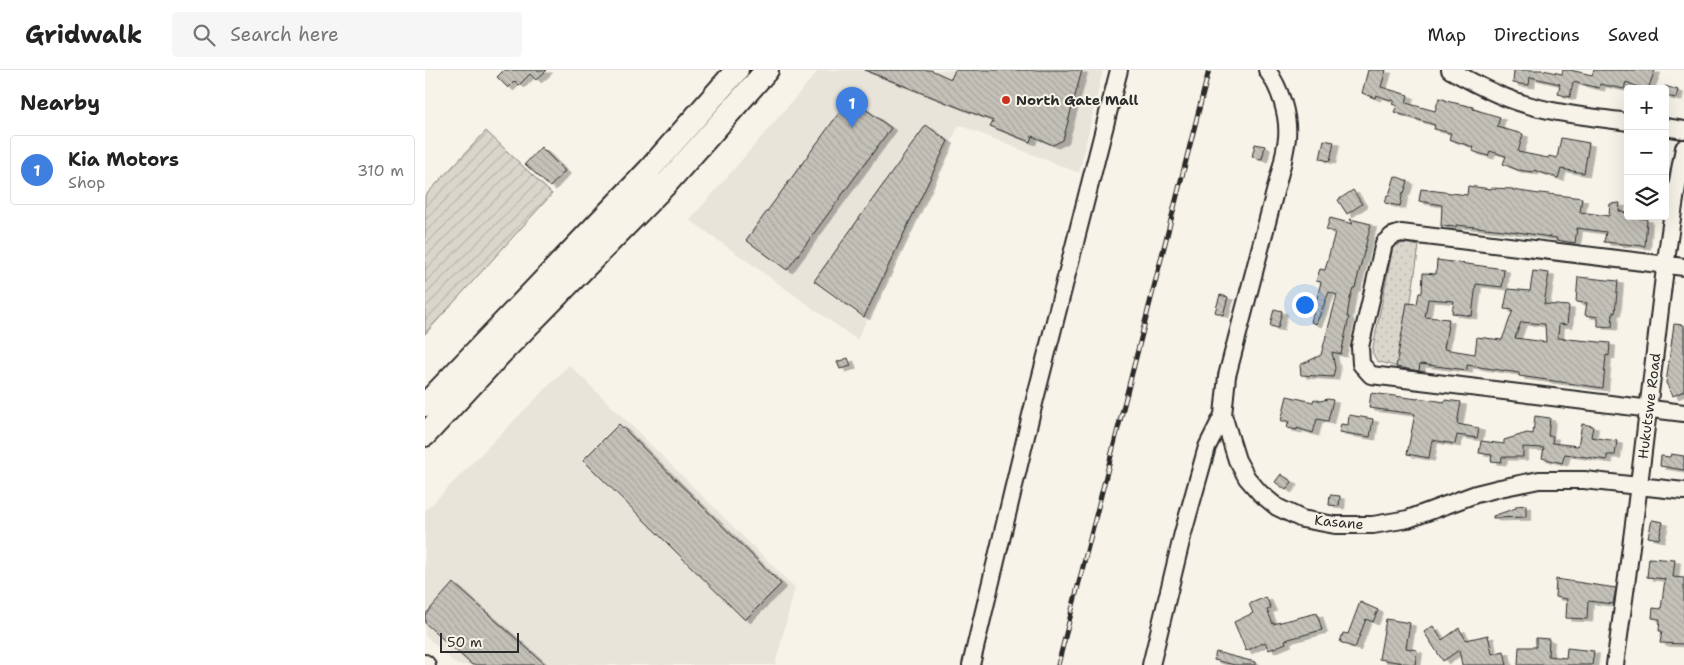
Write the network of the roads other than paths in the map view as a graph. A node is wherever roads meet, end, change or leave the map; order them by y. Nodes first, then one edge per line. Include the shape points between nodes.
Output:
1 (737, 70) edge
2 (767, 70) edge
3 (1119, 70) edge
4 (1267, 70) edge
5 (1450, 70) edge
6 (1624, 121) edge
7 (1669, 128) edge
8 (1684, 130) edge
9 (1684, 148) edge
10 (1665, 265) junction
11 (1684, 267) edge
12 (425, 405) edge
13 (1649, 409) junction
14 (1684, 413) edge
15 (1223, 415) junction
16 (425, 435) edge
17 (1639, 485) junction
18 (1684, 491) edge
19 (971, 665) edge
20 (1151, 665) edge
21 (1615, 665) edge

1 - 12 highway via 649,170
2 - 16 highway via 667,183
3 - 19 street
4 - 15 street, Kasane via 1283,104 1287,137 1227,376
5 - 6 street via 1503,97 1543,109
7 - 8 street
9 - 10 street, Hukutswe Road
10 - 11 street
10 - 13 street, Hukutswe Road
10 - 13 street via 1401,234 1392,236 1384,243 1360,347 1361,364 1371,375
13 - 14 street
13 - 17 street, Hukutswe Road
15 - 17 street, Kasane via 1237,460 1260,493 1277,507 1302,519 1335,525 1373,525 1408,519 1476,494 1539,480
15 - 20 street via 1207,448
17 - 18 street, Kasane
17 - 21 street, Hukutswe Road

